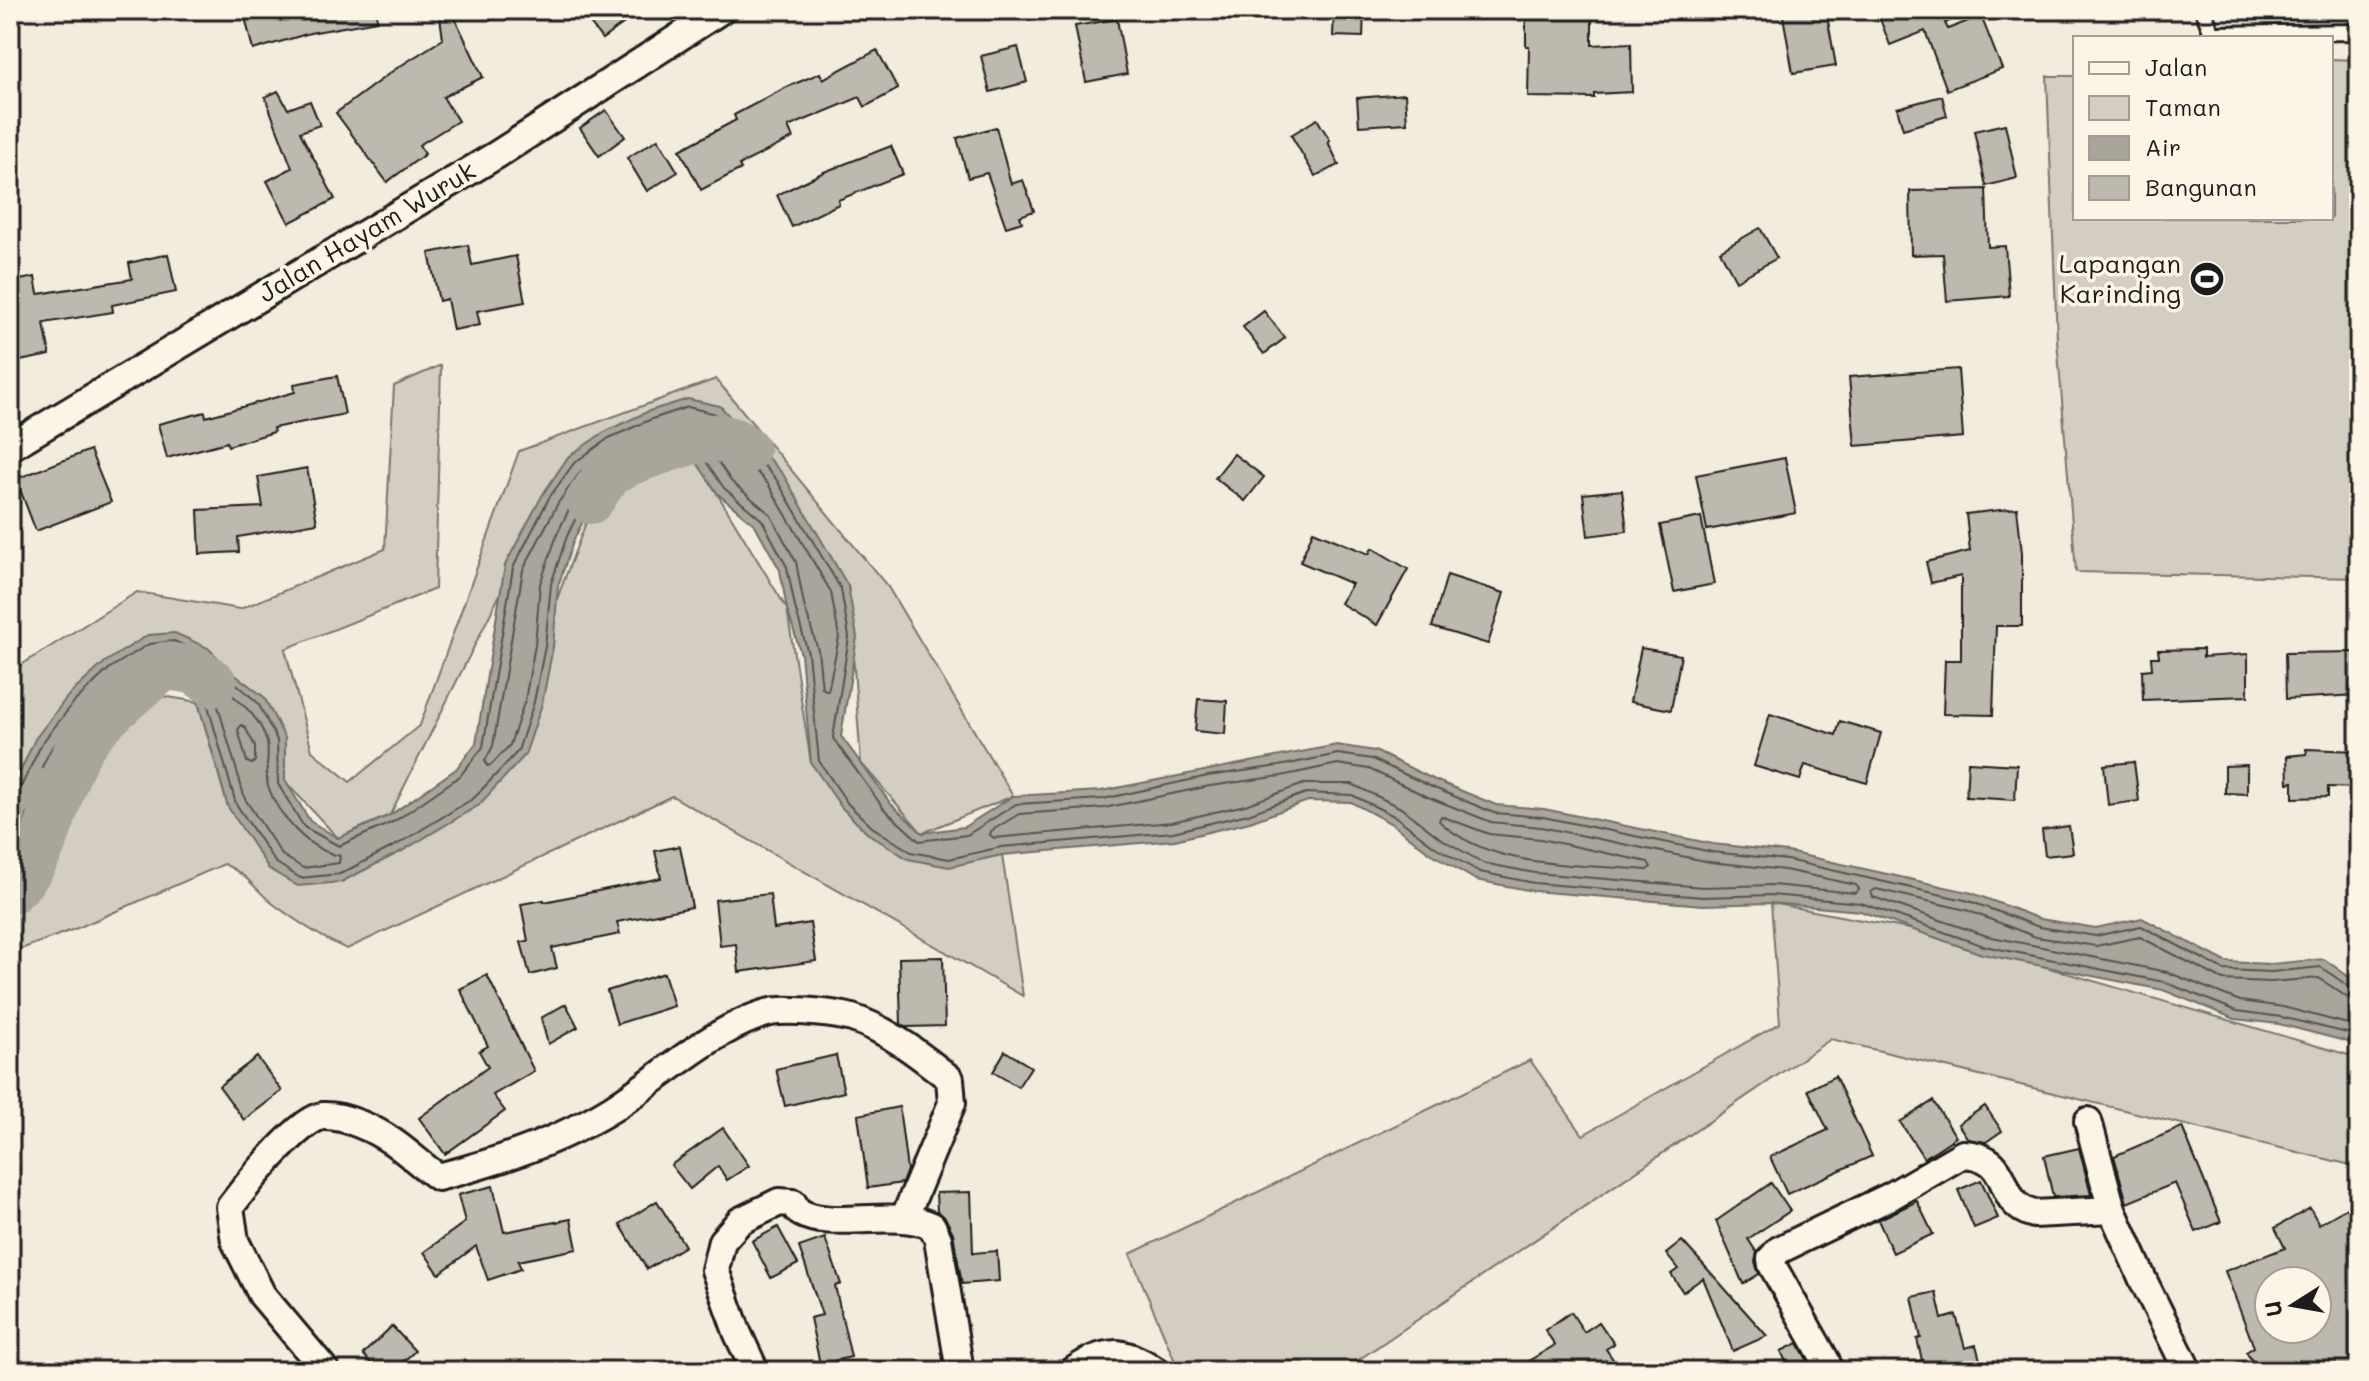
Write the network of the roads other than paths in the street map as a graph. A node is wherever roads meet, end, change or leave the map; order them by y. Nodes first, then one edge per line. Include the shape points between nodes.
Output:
1 (721, 10) edge
2 (2203, 10) edge
3 (2359, 32) edge
4 (10, 447) edge
5 (2088, 1121) dead end
6 (2112, 1210) junction
7 (904, 1219) junction
8 (326, 1371) edge
9 (755, 1371) edge
10 (960, 1371) edge
11 (1073, 1371) edge
12 (1156, 1371) edge
13 (1828, 1371) edge
14 (2188, 1371) edge

1 - 4 street, Jalan Hayam Wuruk via 498,154
2 - 3 lane via 2212,34
5 - 6 street
6 - 13 street via 2022,1211 1993,1162 1963,1154 1779,1250 1772,1265
6 - 14 street
7 - 8 street via 952,1103 950,1079 887,1035 851,1018 777,1011 745,1021 572,1131 438,1177 376,1132 322,1116 307,1122 230,1207 235,1241 262,1295
7 - 9 street via 826,1218 779,1202 740,1221 722,1241 715,1270
7 - 10 street via 932,1226 938,1239
11 - 12 street via 1111,1352

